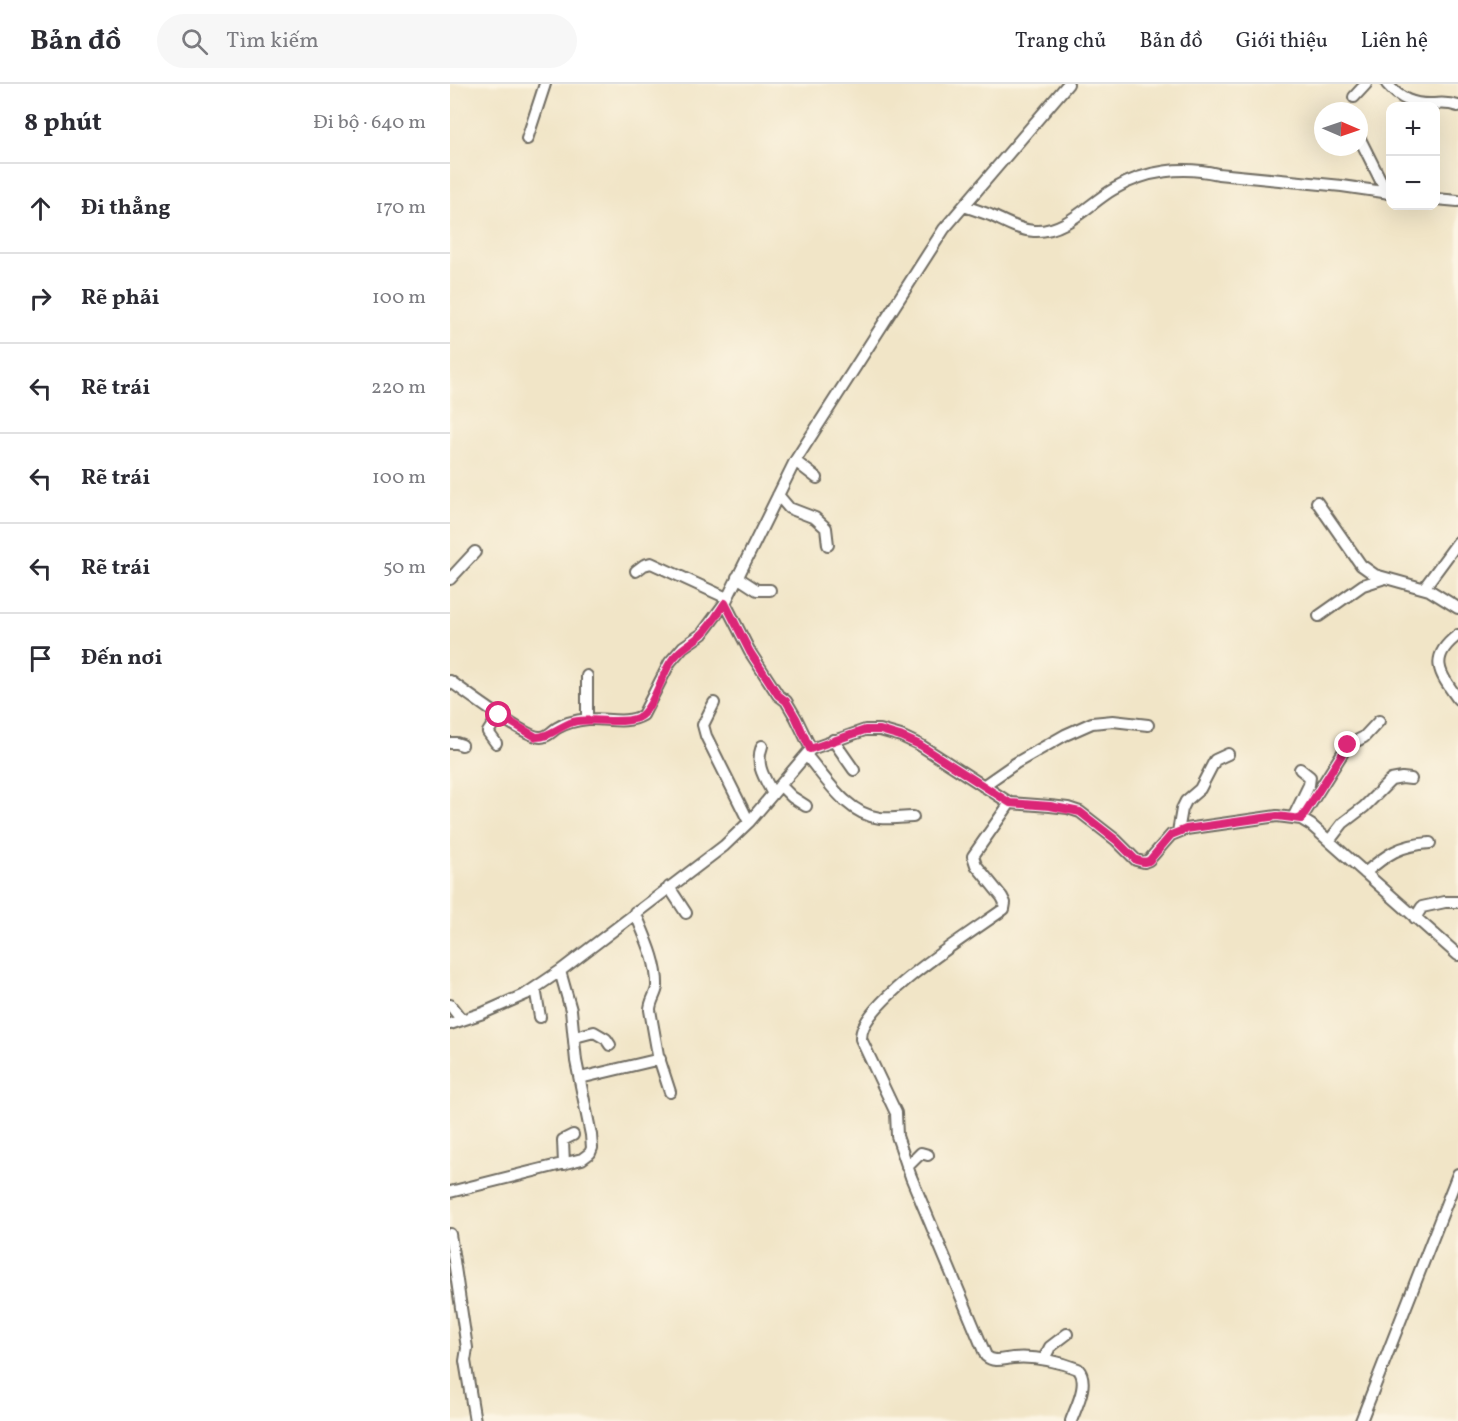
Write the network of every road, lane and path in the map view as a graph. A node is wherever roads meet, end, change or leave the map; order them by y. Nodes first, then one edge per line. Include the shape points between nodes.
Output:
1 (545, 84) edge
2 (1068, 84) edge
3 (1366, 84) edge
4 (1387, 84) edge
5 (1354, 97) dead end
6 (1458, 106) edge
7 (527, 139) dead end
8 (1368, 154) edge
9 (1386, 187) edge
10 (1386, 193) edge
11 (1440, 199) edge
12 (1458, 201) edge
13 (964, 206) junction
14 (795, 461) junction
15 (817, 478) dead end
16 (778, 495) junction
17 (1317, 502) dead end
18 (1458, 542) edge
19 (828, 545) dead end
20 (475, 552) dead end
21 (636, 571) dead end
22 (737, 577) junction
23 (1386, 578) junction
24 (450, 579) edge
25 (1424, 588) junction
26 (770, 590) dead end
27 (726, 600) junction
28 (1458, 608) edge
29 (1319, 616) dead end
30 (1458, 635) edge
31 (587, 676) dead end
32 (450, 681) edge
33 (1458, 699) edge
34 (714, 703) dead end
35 (499, 715) junction
36 (587, 719) junction
37 (1379, 721) dead end
38 (1148, 725) dead end
39 (833, 740) junction
40 (450, 743) edge
41 (496, 743) dead end
42 (462, 745) dead end
43 (762, 746) dead end
44 (808, 752) junction
45 (1228, 754) dead end
46 (1300, 769) dead end
47 (854, 770) dead end
48 (1411, 779) dead end
49 (983, 786) junction
50 (777, 789) junction
51 (1010, 803) junction
52 (806, 806) dead end
53 (913, 817) dead end
54 (1297, 818) junction
55 (749, 822) junction
56 (1178, 832) junction
57 (1329, 841) junction
58 (1430, 843) dead end
59 (1365, 873) junction
60 (669, 887) junction
61 (1458, 902) edge
62 (635, 912) junction
63 (686, 913) dead end
64 (1415, 918) junction
65 (1458, 955) edge
66 (560, 971) junction
67 (535, 987) junction
68 (450, 1005) edge
69 (540, 1017) dead end
70 (455, 1022) edge
71 (575, 1037) junction
72 (610, 1045) dead end
73 (660, 1059) junction
74 (580, 1078) junction
75 (670, 1092) dead end
76 (573, 1135) dead end
77 (928, 1155) dead end
78 (564, 1164) junction
79 (907, 1167) junction
80 (1458, 1174) edge
81 (1455, 1190) edge
82 (450, 1192) edge
83 (450, 1234) edge
84 (1067, 1334) dead end
85 (1044, 1359) junction
86 (475, 1421) edge
87 (1071, 1421) edge
88 (1361, 1421) edge

1 - 7 street
2 - 13 street
3 - 5 street
4 - 6 street via 1406,100
8 - 9 street
10 - 13 street via 1179,170 1132,180 1073,219 1036,231
11 - 12 street
13 - 14 street via 944,229
14 - 15 street
14 - 16 street
16 - 19 street via 789,507 815,518 826,528
16 - 22 street
17 - 23 street via 1361,565
18 - 25 street
20 - 24 street
21 - 27 street via 651,563
22 - 26 street via 757,590
22 - 27 street
23 - 25 street
23 - 29 street via 1363,585
25 - 28 street
27 - 36 street via 702,634 670,662 643,715 627,721
27 - 44 street via 750,652 796,718
30 - 33 street via 1447,644 1439,664 1441,675
31 - 36 street
32 - 35 street
34 - 55 street via 703,725 706,736
35 - 36 street via 536,737
35 - 41 street via 488,732
37 - 54 street via 1364,737 1347,746
38 - 49 street via 1113,720 1092,723 1016,763
39 - 44 street
39 - 47 street
39 - 49 street via 865,730 900,736
40 - 42 street
43 - 50 street via 759,767
44 - 50 street
44 - 53 street via 846,802 860,811 879,818
45 - 56 street via 1215,760 1200,789 1186,801
46 - 54 street via 1310,777
48 - 57 street via 1392,780 1343,823
49 - 51 street
50 - 52 street
50 - 55 street
51 - 56 street via 1080,812 1136,860 1144,862
51 - 79 street via 973,856 1002,897 1004,909 908,979 882,1002 863,1028 864,1050 896,1113 897,1136
54 - 56 street via 1277,816
54 - 57 street
55 - 60 street
57 - 59 street
58 - 59 street via 1386,855
59 - 64 street
60 - 62 street
60 - 63 street
61 - 64 street via 1422,907
62 - 66 street
62 - 73 street via 656,973 656,992 650,1010
64 - 65 street
66 - 67 street
66 - 71 street
67 - 69 street
67 - 70 street via 506,1004
68 - 70 street
71 - 72 street via 594,1032
71 - 74 street
73 - 74 street
73 - 75 street
74 - 78 street via 592,1148 582,1159
76 - 78 street via 564,1140
77 - 79 street via 921,1153
78 - 82 street
79 - 85 street via 986,1356 991,1360
80 - 81 street
81 - 88 street
83 - 86 street
84 - 85 street via 1050,1347
85 - 87 street via 1082,1373

